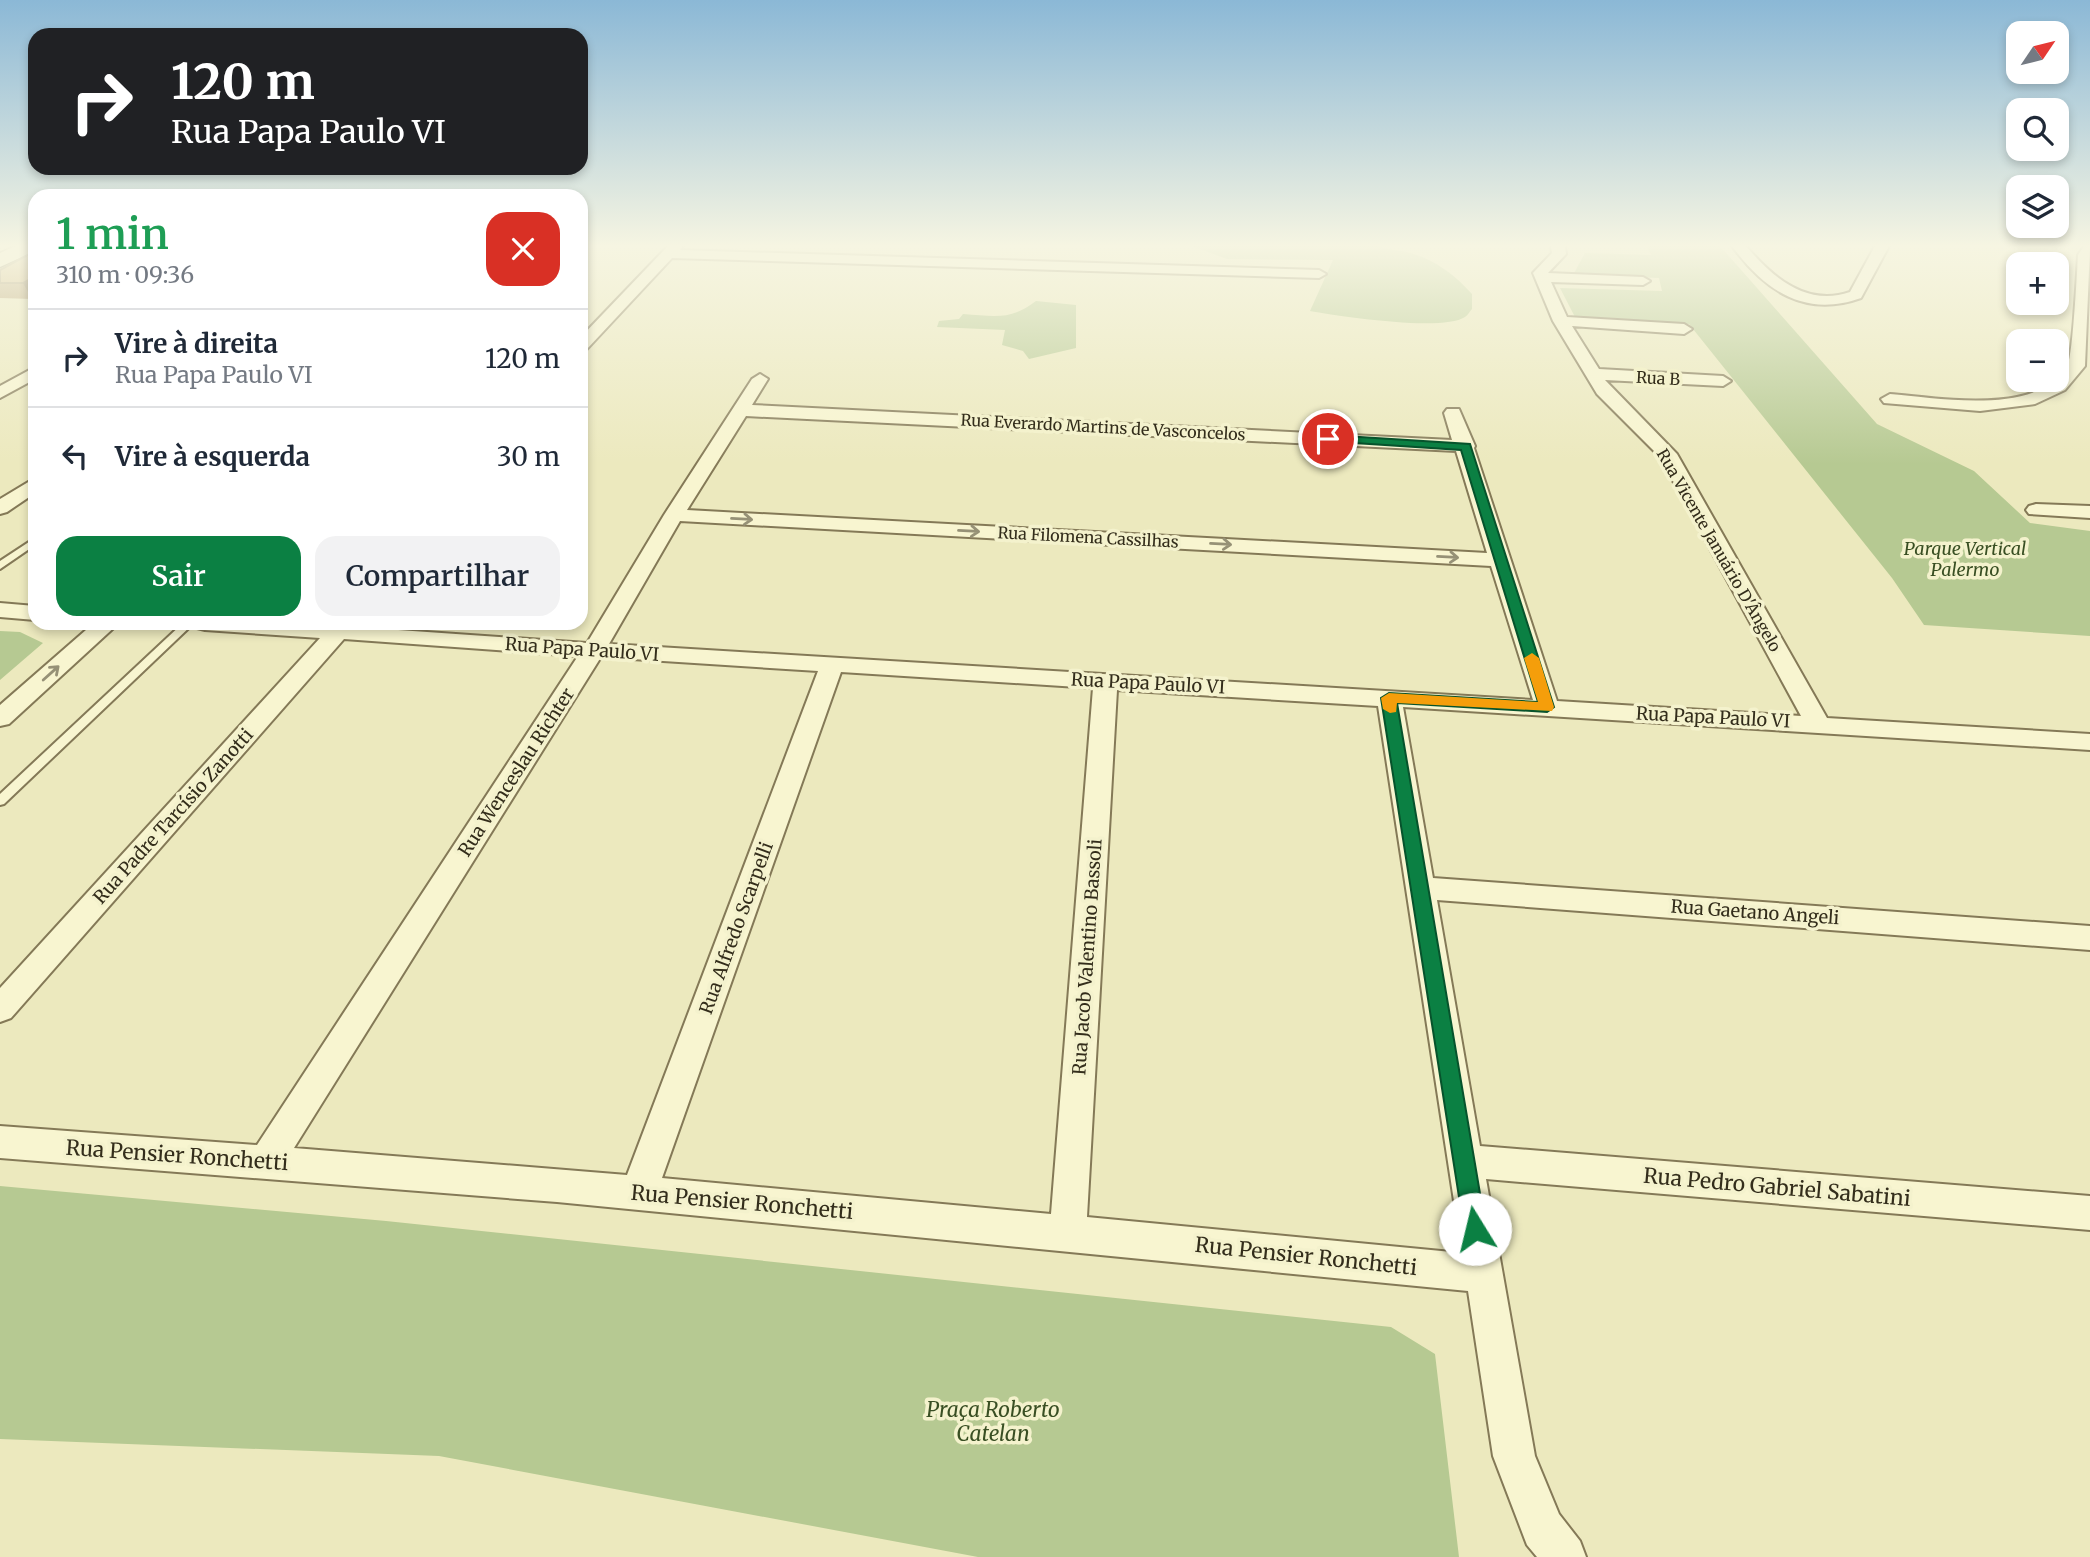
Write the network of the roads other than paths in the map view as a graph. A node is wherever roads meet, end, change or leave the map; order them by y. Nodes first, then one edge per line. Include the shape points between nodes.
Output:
1 (607, 319) edge
2 (2080, 319) edge
3 (1561, 321) joint
4 (1684, 329) dead end
5 (588, 339) edge
6 (1592, 374) junction
7 (28, 376) edge
8 (760, 379) dead end
9 (1723, 381) dead end
10 (0, 393) edge
11 (1890, 399) dead end
12 (741, 410) junction
13 (1453, 413) dead end
14 (1466, 446) junction
15 (28, 489) edge
16 (0, 508) edge
17 (2036, 510) dead end
18 (2090, 512) edge
19 (674, 515) junction
20 (28, 546) edge
21 (1501, 560) junction
22 (0, 566) edge
23 (0, 610) edge
24 (28, 612) edge
25 (100, 630) edge
26 (182, 630) edge
27 (340, 630) edge
28 (376, 630) edge
29 (594, 650) junction
30 (832, 664) junction
31 (1106, 681) junction
32 (1389, 698) junction
33 (1547, 707) junction
34 (0, 718) edge
35 (1818, 724) junction
36 (2090, 742) edge
37 (0, 801) edge
38 (1420, 888) junction
39 (2090, 937) edge
40 (0, 1009) edge
41 (0, 1142) edge
42 (266, 1161) junction
43 (1464, 1161) junction
44 (639, 1192) junction
45 (2090, 1213) edge
46 (1068, 1233) junction
47 (1483, 1274) junction
48 (1564, 1557) edge

1 - 5 street
2 - 11 street via 2077,366 2059,386 2029,400 1991,405
3 - 4 street
3 - 6 street, Rua Vicente Januário D'Ângelo
6 - 9 street, Rua B
6 - 35 street, Rua Vicente Januário D'Ângelo via 1668,454
7 - 10 street
8 - 12 street, Rua Wenceslau Richter
12 - 14 street, Rua Everardo Martins de Vasconcelos
12 - 19 street, Rua Wenceslau Richter
13 - 14 street
14 - 21 street
15 - 16 street
17 - 18 street
19 -> 21 street, Rua Filomena Cassilhas
19 - 29 street, Rua Wenceslau Richter
20 - 22 lane
21 - 33 street
23 - 24 street
34 -> 25 street
26 - 37 lane
27 - 40 street, Rua Padre Tarcísio Zanotti
28 - 29 street, Rua Papa Paulo VI
29 - 30 street, Rua Papa Paulo VI
29 - 42 street, Rua Wenceslau Richter
30 - 31 street, Rua Papa Paulo VI
30 - 44 street, Rua Alfredo Scarpelli
31 - 32 street, Rua Papa Paulo VI
31 - 46 street, Rua Jacob Valentino Bassoli
32 - 33 street, Rua Papa Paulo VI
32 - 38 street
33 - 35 street, Rua Papa Paulo VI
35 - 36 street, Rua Papa Paulo VI
38 - 39 street, Rua Gaetano Angeli
38 - 43 street
41 - 42 street, Rua Pensier Ronchetti
42 - 44 street, Rua Pensier Ronchetti
43 - 45 street, Rua Pedro Gabriel Sabatini
43 - 47 street
44 - 46 street, Rua Pensier Ronchetti
46 - 47 street, Rua Pensier Ronchetti
47 - 48 street via 1514,1457 1543,1529

